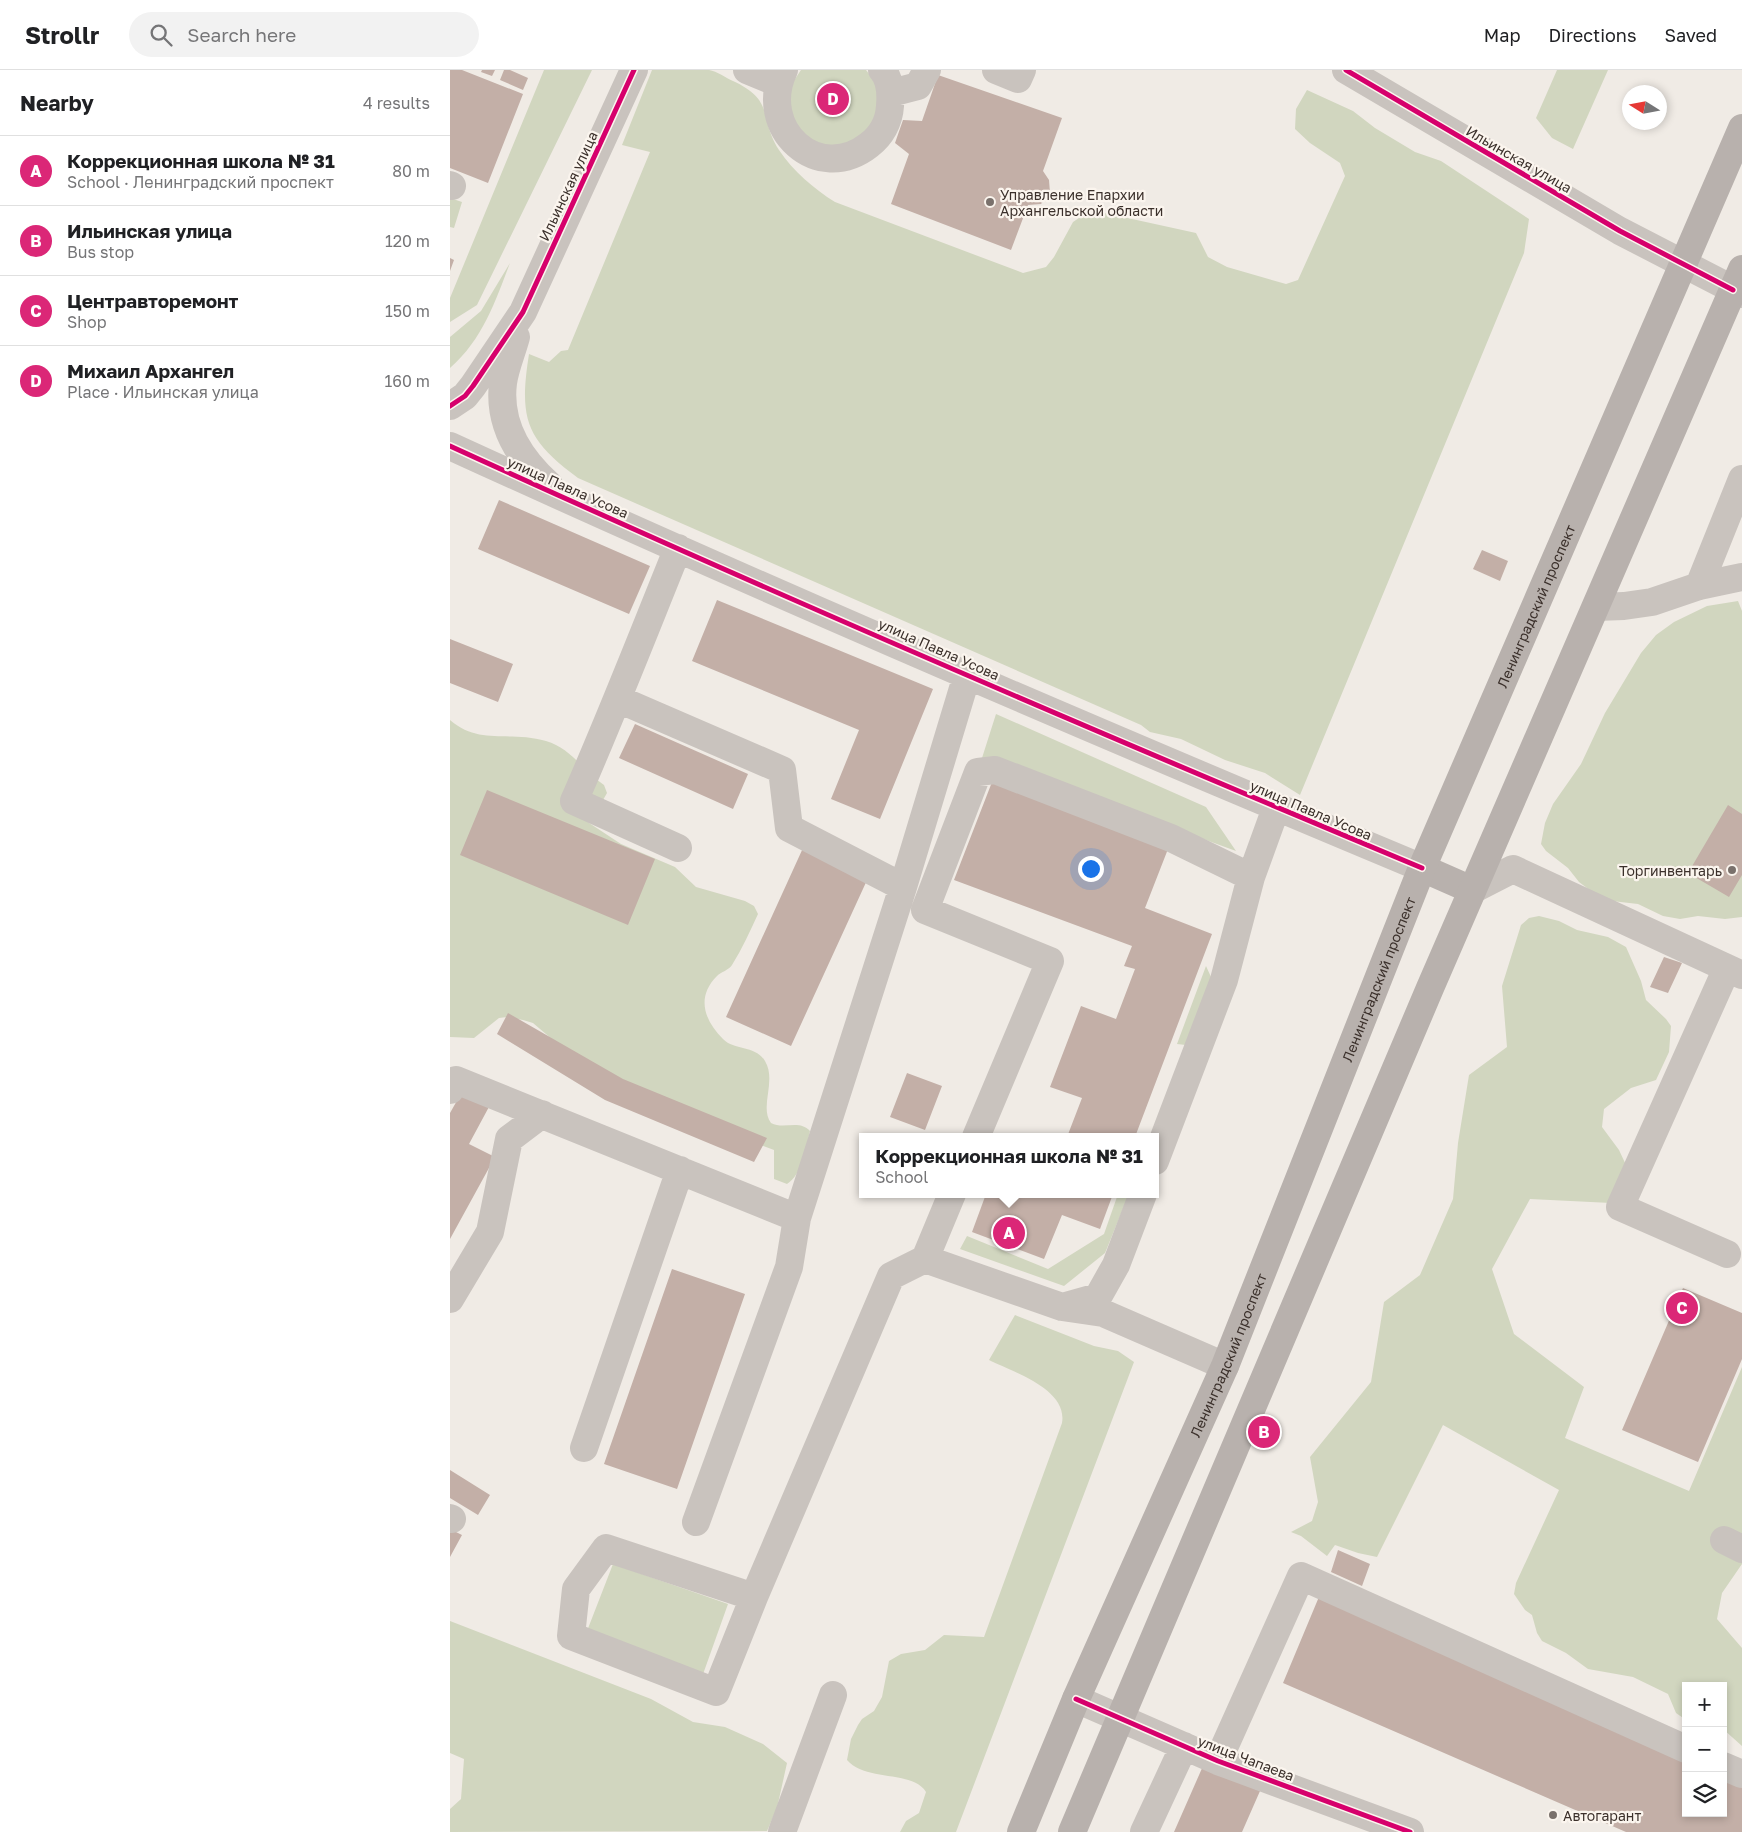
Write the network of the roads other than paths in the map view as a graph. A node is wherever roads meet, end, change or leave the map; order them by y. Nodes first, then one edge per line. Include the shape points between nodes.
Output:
1 (634, 70) edge
2 (747, 70) edge
3 (927, 70) edge
4 (996, 70) edge
5 (1022, 70) edge
6 (1346, 70) edge
7 (781, 76) edge
8 (887, 81) edge
9 (1742, 128) edge
10 (1683, 263) junction
11 (1739, 284) edge
12 (523, 312) junction
13 (450, 406) edge
14 (450, 446) edge
15 (1742, 479) edge
16 (573, 502) junction
17 (678, 548) junction
18 (1742, 576) edge
19 (1699, 586) junction
20 (1596, 607) junction
21 (970, 675) junction
22 (618, 699) junction
23 (1276, 808) junction
24 (678, 848) dead end
25 (1422, 868) junction
26 (1251, 877) junction
27 (903, 887) junction
28 (1472, 890) junction
29 (1734, 972) edge
30 (450, 1090) edge
31 (542, 1114) junction
32 (978, 1133) edge
33 (1159, 1151) edge
34 (680, 1170) junction
35 (950, 1198) edge
36 (1141, 1198) edge
37 (797, 1218) junction
38 (1727, 1254) dead end
39 (925, 1259) junction
40 (450, 1299) edge
41 (1062, 1307) junction
42 (1225, 1366) junction
43 (584, 1448) dead end
44 (696, 1522) dead end
45 (754, 1597) junction
46 (833, 1695) dead end
47 (1076, 1699) junction
48 (1120, 1718) junction
49 (1184, 1746) junction
50 (1682, 1747) edge
51 (1218, 1761) junction
52 (1727, 1768) edge
53 (1742, 1774) edge
54 (782, 1832) edge
55 (1021, 1832) edge
56 (1072, 1832) edge
57 (1144, 1832) edge
58 (1410, 1832) edge

1 - 12 street, Ильинская улица
2 - 7 street
3 - 8 street via 918,86
4 - 5 street via 1018,79
6 - 10 street, Ильинская улица via 1620,231
7 - 8 street via 776,112 783,129 802,150 821,157 841,158 860,152 877,138 889,117
9 - 10 main road, Ленинградский проспект
10 - 11 street, Ильинская улица
10 - 25 main road, Ленинградский проспект
11 - 20 main road
12 - 13 street via 473,386
12 - 16 street via 503,382 502,408 508,433 527,465
14 - 16 street, улица Павла Усова
15 - 19 street
16 - 17 street, улица Павла Усова
17 - 21 street, улица Павла Усова
17 - 22 street
18 - 19 street
19 - 20 street via 1652,602
20 - 28 main road
21 - 23 street, улица Павла Усова
21 - 27 street via 964,685
22 - 24 street via 574,801
22 - 27 street via 782,770 789,828
23 - 25 street, улица Павла Усова
23 - 26 street
25 - 28 main road
25 - 42 main road, Ленинградский проспект
26 - 32 street via 1171,838 996,770 978,772 925,910 1050,961
26 - 33 street via 1224,980
27 - 37 street
28 - 29 street via 1513,869
28 - 48 main road
29 - 38 street via 1620,1207
30 - 31 street via 456,1080
31 - 34 street
31 - 40 street via 509,1139 490,1232
34 - 37 street
34 - 43 street
35 - 39 street
36 - 41 street via 1116,1265 1098,1297
37 - 44 street via 789,1267
39 - 41 street
39 - 45 street via 891,1276
41 - 42 street via 1103,1313
42 - 47 main road, Ленинградский проспект
45 - 45 street via 716,1692 571,1636 576,1589 606,1548
46 - 54 street
47 - 48 street, улица Чапаева
47 - 55 main road, Ленинградский проспект
48 - 49 street, улица Чапаева
48 - 56 main road
49 - 51 street, улица Чапаева
49 - 57 street
50 - 51 street via 1301,1576
51 - 58 street, улица Чапаева
52 - 53 street

